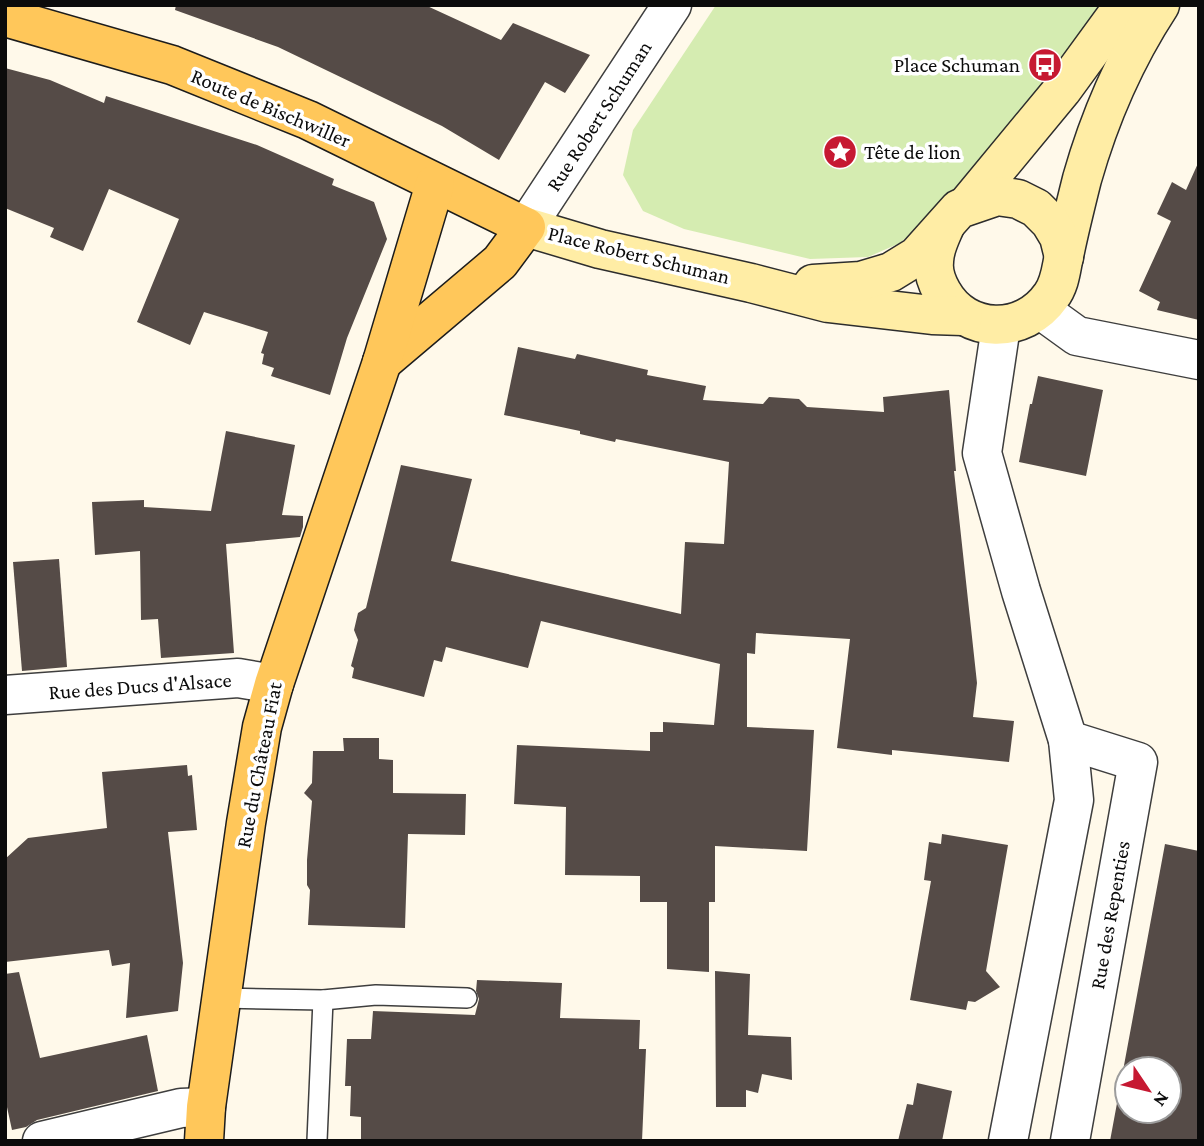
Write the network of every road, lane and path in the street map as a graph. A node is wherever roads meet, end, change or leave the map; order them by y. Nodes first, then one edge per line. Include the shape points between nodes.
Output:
1 (672, 5) edge
2 (1124, 5) edge
3 (1160, 5) edge
4 (5, 17) edge
5 (435, 184) junction
6 (955, 216) junction
7 (526, 227) junction
8 (1064, 257) junction
9 (751, 282) junction
10 (1041, 310) junction
11 (963, 316) junction
12 (1001, 326) junction
13 (1199, 360) edge
14 (382, 362) junction
15 (274, 684) junction
16 (5, 695) edge
17 (1068, 740) junction
18 (221, 998) junction
19 (467, 998) dead end
20 (323, 1000) junction
21 (205, 1124) edge
22 (42, 1141) edge
23 (317, 1141) edge
24 (1008, 1141) edge
25 (1070, 1141) edge

1 - 7 street, Rue Robert Schuman
2 - 6 street, Place Robert Schuman via 1062,90
3 - 8 street via 1095,140
4 - 5 main road, Route de Bischwiller via 172,65 308,120
5 - 7 main road, Route de Bischwiller
5 - 14 main road, Rue du Château Fiat
6 - 8 street via 997,196 1018,199 1050,222
6 - 9 street, Place Robert Schuman via 917,256 880,277 831,284
6 - 11 street, Place Robert Schuman via 937,245 934,263 937,282
7 - 9 street, Place Robert Schuman via 600,249
7 - 14 main road via 500,262
8 - 10 street via 1057,288
9 - 11 street, Place Robert Schuman via 828,303
10 - 12 street via 1023,321
10 - 13 street via 1077,336
11 - 12 street, Place Robert Schuman
12 - 17 street via 982,453
14 - 15 main road, Rue du Château Fiat
15 - 16 street, Rue des Ducs d'Alsace via 237,678
15 - 18 main road, Rue du Château Fiat via 262,727
17 - 24 street via 1074,800
17 - 25 street, Rue des Repenties via 1138,761
18 - 20 lane
18 - 21 main road, Rue du Château Fiat
19 - 20 lane via 376,995
20 - 23 lane
21 - 22 street via 181,1108

